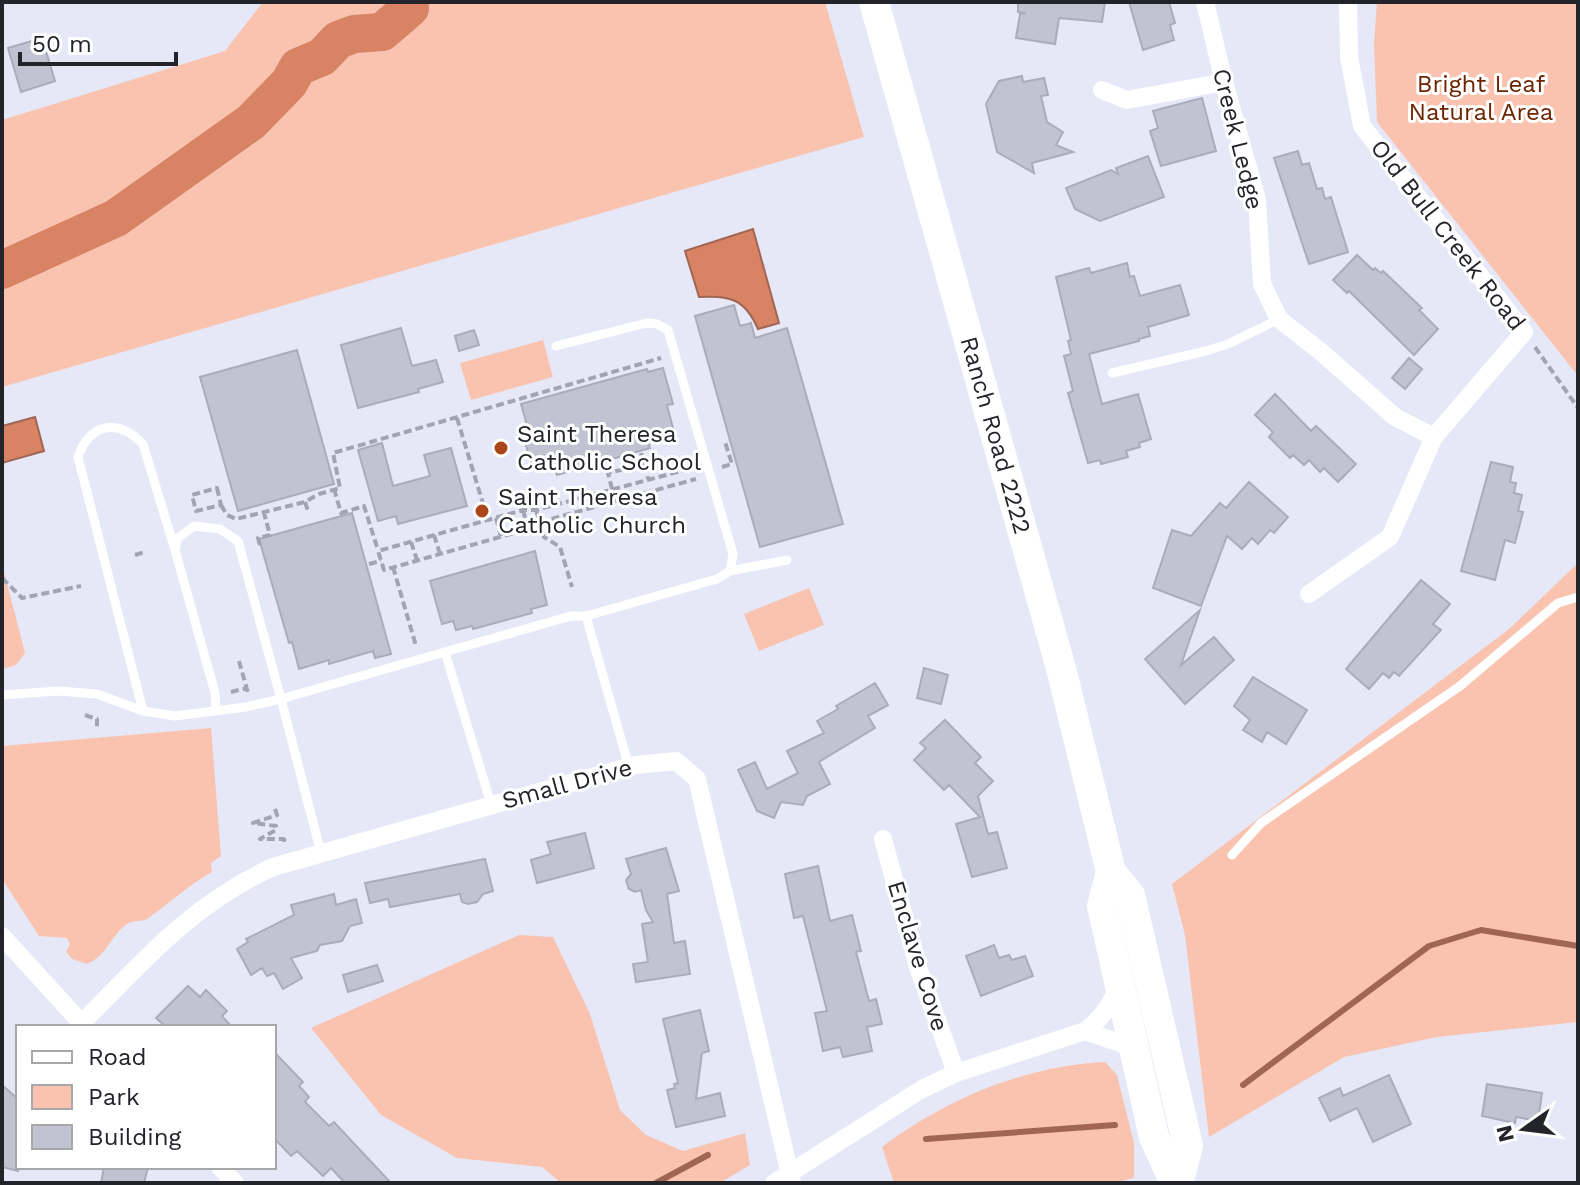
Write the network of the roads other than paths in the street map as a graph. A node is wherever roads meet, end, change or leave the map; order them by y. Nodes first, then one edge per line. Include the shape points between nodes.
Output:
1 (874, 2) edge
2 (1205, 2) edge
3 (1348, 2) edge
4 (1224, 82) junction
5 (1102, 90) dead end
6 (1279, 319) junction
7 (556, 346) dead end
8 (1112, 373) dead end
9 (1434, 437) junction
10 (175, 550) junction
11 (787, 560) dead end
12 (730, 571) junction
13 (1309, 594) dead end
14 (1578, 597) edge
15 (586, 616) junction
16 (445, 652) junction
17 (2, 695) edge
18 (281, 699) junction
19 (216, 710) junction
20 (143, 711) junction
21 (629, 767) junction
22 (491, 804) junction
23 (883, 839) dead end
24 (321, 853) junction
25 (1232, 855) dead end
26 (1111, 872) junction
27 (2, 936) edge
28 (1120, 982) junction
29 (84, 1025) edge
30 (1085, 1031) junction
31 (1136, 1054) junction
32 (956, 1073) junction
33 (785, 1180) edge
34 (1177, 1183) edge

1 - 26 main road, Ranch Road 2222 via 1062,672
2 - 4 street, Creek Ledge
3 - 9 street, Old Bull Creek Road via 1349,57 1362,126 1524,332
4 - 5 street via 1127,100
4 - 6 street, Creek Ledge via 1257,200 1262,284
6 - 8 lane via 1217,348
6 - 9 street, Creek Ledge via 1395,417
7 - 12 lane via 647,323 668,330 733,554
9 - 13 street via 1390,537
10 - 18 lane via 178,538 194,526 220,529 238,541
10 - 19 lane
10 - 20 lane via 143,444 120,427 94,431 83,440 78,457
11 - 12 lane
12 - 15 lane
14 - 25 lane via 1558,603 1460,686 1261,823
15 - 16 lane
15 - 21 lane
16 - 18 lane
16 - 22 lane
17 - 20 lane via 97,694
18 - 19 lane
18 - 24 lane
19 - 20 lane via 175,716
21 - 22 street, Small Drive
21 - 33 street, Small Drive via 676,761 697,779
22 - 24 street, Small Drive
23 - 32 street, Enclave Cove via 918,967
24 - 29 street, Small Drive via 273,867 208,903 169,934
26 - 28 main road, Ranch Road 2222 via 1102,906
26 - 34 main road, Ranch Road 2222 via 1130,895 1188,1146
27 - 29 street
28 - 30 street via 1109,1006
28 - 31 main road, Ranch Road 2222
30 - 31 street
30 - 32 street
31 - 34 main road, Ranch Road 2222 via 1154,1137
32 - 33 street via 922,1089

